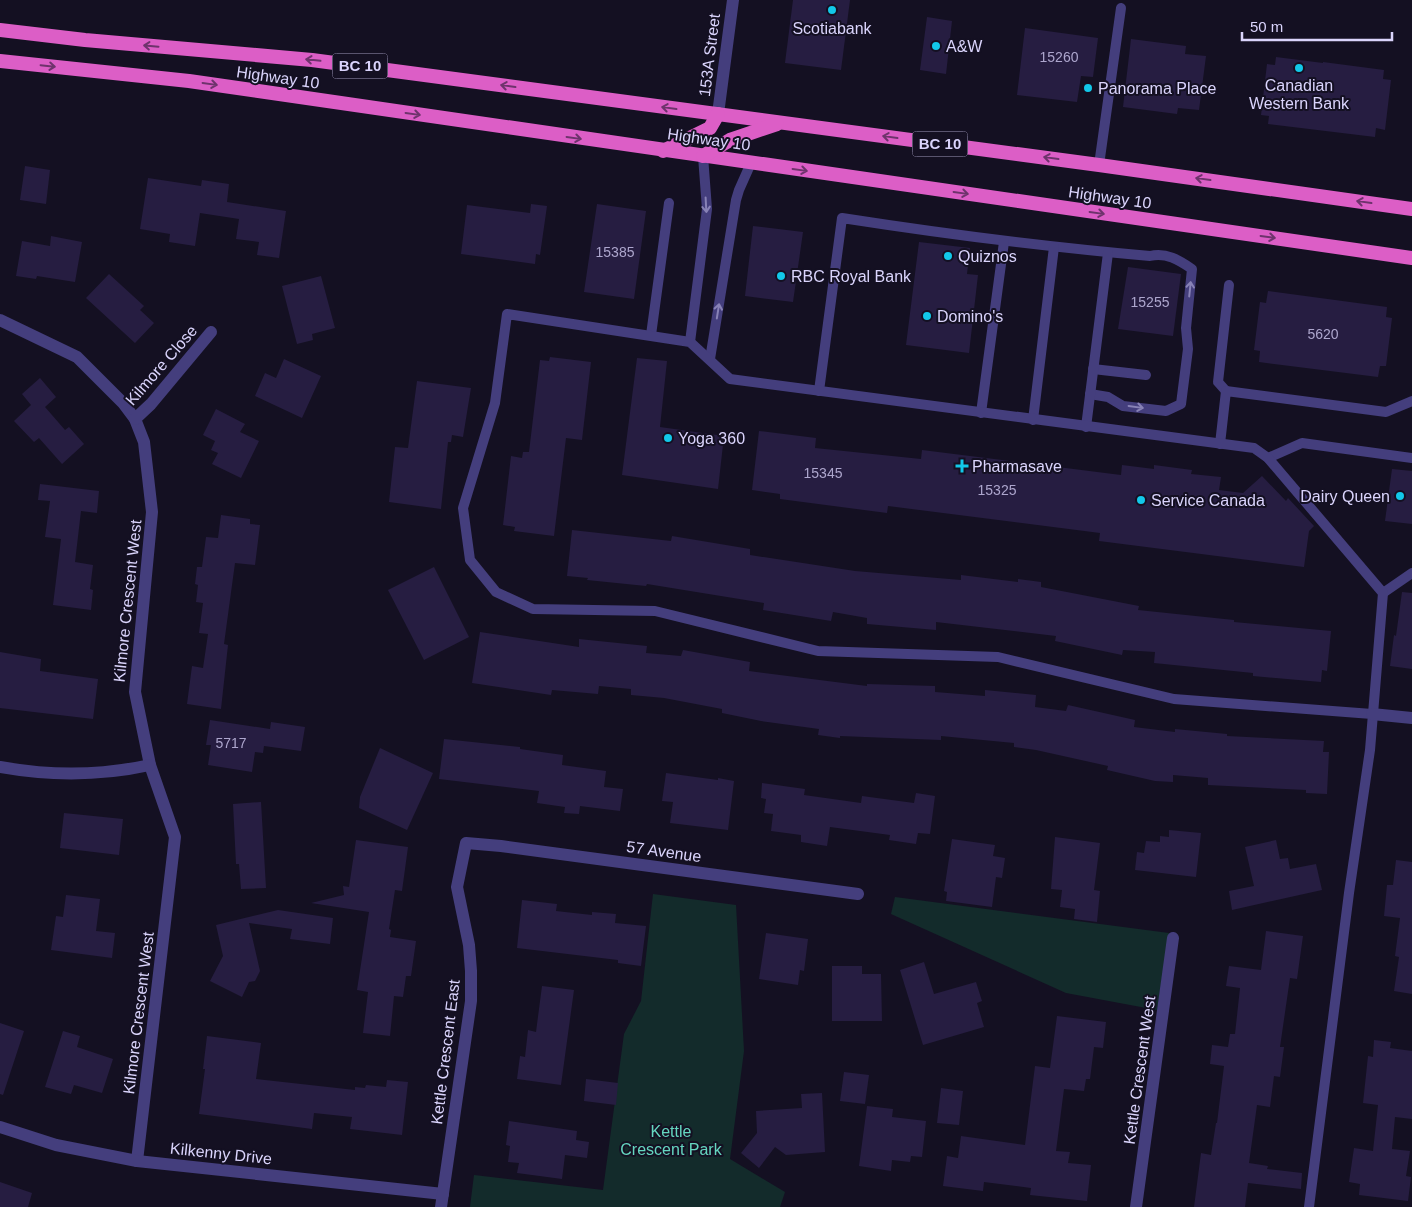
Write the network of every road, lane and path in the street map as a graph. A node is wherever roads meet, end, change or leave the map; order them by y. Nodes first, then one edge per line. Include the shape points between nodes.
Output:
1 (733, 0) edge
2 (1121, 8) dead end
3 (0, 30) edge
4 (0, 61) edge
5 (718, 114) junction
6 (780, 123) junction
7 (663, 151) junction
8 (703, 156) junction
9 (752, 163) junction
10 (1099, 165) junction
11 (669, 203) dead end
12 (1412, 209) edge
13 (1004, 242) junction
14 (1054, 247) junction
15 (1108, 252) junction
16 (1412, 258) edge
17 (1230, 285) dead end
18 (0, 320) edge
19 (211, 332) dead end
20 (651, 336) junction
21 (690, 342) junction
22 (710, 360) junction
23 (1093, 369) junction
24 (1146, 375) dead end
25 (819, 391) junction
26 (1226, 391) junction
27 (1090, 394) junction
28 (1412, 401) edge
29 (981, 412) junction
30 (135, 419) junction
31 (1033, 420) junction
32 (1086, 427) junction
33 (1220, 444) junction
34 (1268, 458) junction
35 (1412, 458) edge
36 (1412, 573) edge
37 (1383, 593) junction
38 (1372, 714) junction
39 (1412, 718) edge
40 (150, 765) junction
41 (0, 767) edge
42 (466, 843) joint
43 (858, 894) dead end
44 (1173, 938) dead end
45 (0, 1127) edge
46 (137, 1160) junction
47 (443, 1194) junction
48 (441, 1207) edge
49 (1136, 1207) edge
50 (1309, 1207) edge

1 - 5 street, 153A Street
2 - 10 lane
5 -> 3 highway, Highway 10 / BC 10 via 312,60
4 -> 7 highway, Highway 10 / BC 10 via 189,81
5 - 6 highway, Highway 10 / BC 10
5 - 7 highway via 710,128
6 - 8 highway via 730,140
10 -> 6 highway, Highway 10 / BC 10
7 - 8 highway, Highway 10 / BC 10
8 - 9 highway, Highway 10 / BC 10
8 -> 21 lane via 708,209
9 -> 16 highway, Highway 10 / BC 10
22 -> 9 lane via 736,200
12 -> 10 highway, Highway 10 / BC 10
11 - 20 lane
13 - 14 lane
13 - 25 lane via 842,218
13 - 29 lane
14 - 15 lane
14 - 31 lane
15 - 23 lane
27 -> 15 lane via 1108,397 1123,406 1166,411 1182,404 1192,270 1176,258
17 - 26 lane via 1218,382
18 - 30 street, Kilmore Crescent West via 77,357
19 - 30 street, Kilmore Close
20 - 21 lane
20 - 38 lane via 507,314 495,403 463,508 470,560 496,592 533,609 655,611 818,651 998,657 1174,699
21 - 22 lane
22 - 25 lane via 730,379
23 - 24 lane
23 - 27 lane
25 - 29 lane
26 - 28 lane via 1386,412
26 - 33 lane
27 - 32 lane
29 - 31 lane
30 - 40 street, Kilmore Crescent West via 144,442 152,512 135,692
31 - 32 lane
32 - 33 lane
33 - 34 lane via 1254,448
34 - 35 lane via 1302,443
34 - 37 lane
36 - 37 lane
37 - 38 lane
38 - 39 street
38 - 50 lane via 1370,750
40 - 41 street via 86,774
40 - 46 street, Kilmore Crescent West via 175,837
42 - 43 street, 57 Avenue
42 - 47 street, Kettle Crescent East via 457,887 469,945 471,1001
44 - 49 street, Kettle Crescent West
45 - 46 street, Kilkenny Drive via 56,1145
46 - 47 street, Kilkenny Drive
47 - 48 street, Kettle Crescent East

